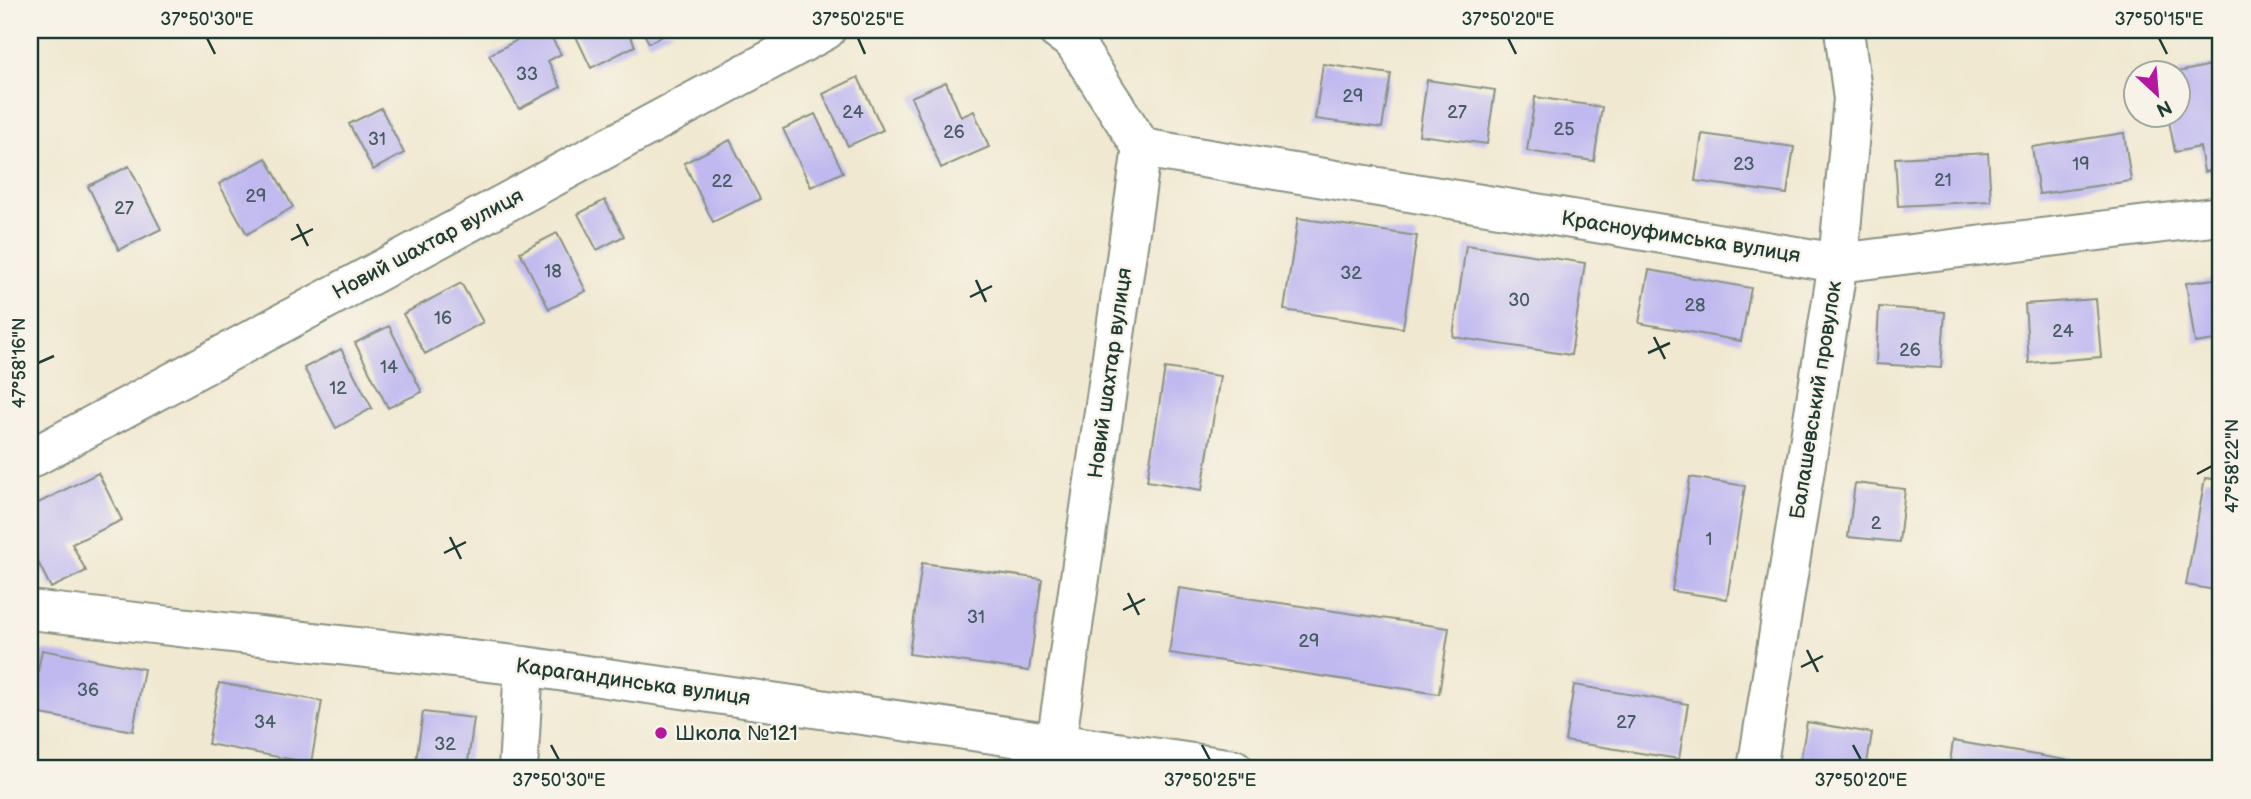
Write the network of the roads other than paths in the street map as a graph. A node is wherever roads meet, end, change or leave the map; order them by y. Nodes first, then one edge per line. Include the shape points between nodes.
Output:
1 (826, 30) edge
2 (1057, 30) edge
3 (1843, 30) edge
4 (1142, 148) junction
5 (2221, 216) edge
6 (1838, 263) junction
7 (30, 459) edge
8 (30, 610) edge
9 (524, 666) junction
10 (1056, 744) junction
11 (519, 769) edge
12 (1234, 769) edge
13 (1758, 769) edge

1 - 7 street, Новий шахтар вулиця
2 - 4 street via 1074,42
3 - 6 street, Балашевський провулок via 1853,99
4 - 6 street, Красноуфимська вулиця
4 - 10 street, Новий шахтар вулиця
5 - 6 street, Красноуфимська вулиця
6 - 13 street, Балашевський провулок
8 - 9 street, Карагандинська вулиця
9 - 10 street, Карагандинська вулиця
9 - 11 street
10 - 12 street, Карагандинська вулиця

